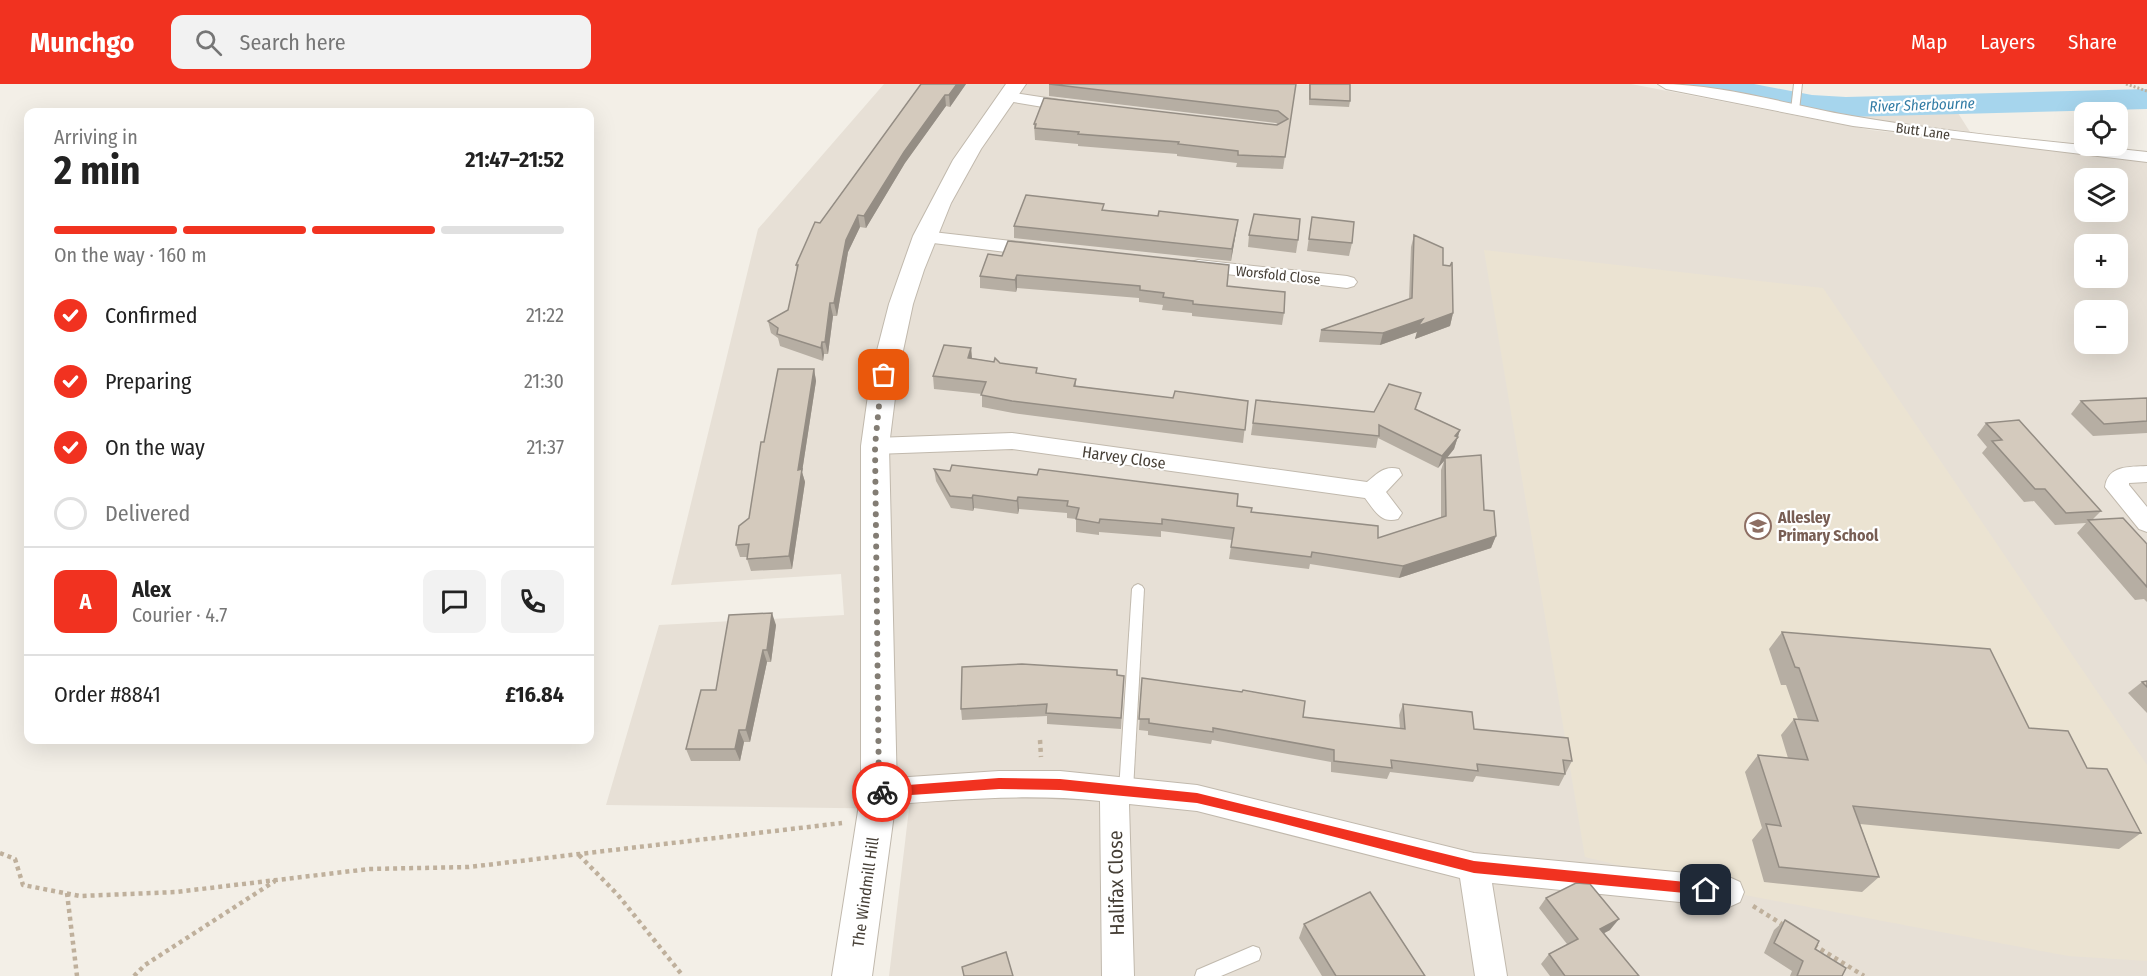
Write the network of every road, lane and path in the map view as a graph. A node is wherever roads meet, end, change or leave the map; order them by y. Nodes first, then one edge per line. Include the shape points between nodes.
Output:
1 (1666, 84) edge
2 (1798, 84) edge
3 (2126, 84) edge
4 (2132, 84) edge
5 (1699, 86) edge
6 (1012, 91) edge
7 (2147, 91) edge
8 (1796, 105) junction
9 (1087, 109) edge
10 (2147, 157) edge
11 (924, 237) junction
12 (1051, 251) edge
13 (1181, 265) edge
14 (1360, 299) dead end
15 (875, 446) junction
16 (2147, 474) edge
17 (1391, 475) dead end
18 (1372, 491) junction
19 (1390, 513) dead end
20 (2147, 523) edge
21 (1138, 589) dead end
22 (1120, 790) junction
23 (877, 806) junction
24 (0, 853) edge
25 (579, 855) junction
26 (1474, 867) junction
27 (276, 880) junction
28 (1730, 892) joint
29 (68, 893) junction
30 (1787, 928) edge
31 (1806, 940) edge
32 (1253, 954) dead end
33 (76, 976) edge
34 (134, 976) edge
35 (683, 976) edge
36 (852, 976) edge
37 (1118, 976) edge
38 (1203, 976) edge
39 (1491, 976) edge
40 (1864, 976) edge

1 - 5 street, Butt Lane
2 - 8 lane
3 - 7 path
4 - 7 path
5 - 8 street, Butt Lane
6 - 9 street
6 - 11 street, The Windmill Hill via 957,170
8 - 10 street, Butt Lane via 1939,134
11 - 12 street
11 - 15 street, The Windmill Hill via 900,307 880,395
13 - 14 street, Worsfold Close via 1353,277
15 - 18 street, Harvey Close via 1012,441
15 - 23 street, The Windmill Hill
16 - 20 street via 2124,475 2116,487
17 - 18 street
18 - 19 street
21 - 22 lane
22 - 23 street via 999,783
22 - 26 street via 1197,798
22 - 37 street, Halifax Close
23 - 25 path
23 - 36 street, The Windmill Hill
24 - 29 path via 15,859 23,885
25 - 27 path via 469,867 369,868
25 - 35 path via 618,895
26 - 28 street
26 - 39 street
27 - 29 path via 176,892 80,896
27 - 34 path
28 - 30 path
29 - 33 path
31 - 40 path
32 - 38 lane

